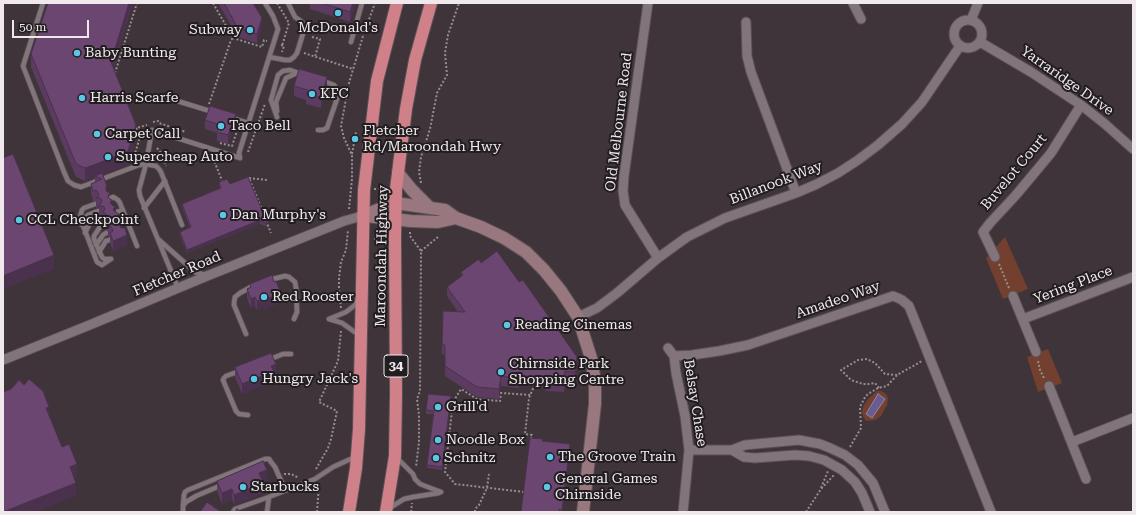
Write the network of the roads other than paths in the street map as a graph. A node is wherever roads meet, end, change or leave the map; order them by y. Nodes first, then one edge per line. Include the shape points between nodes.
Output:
1 (42, 3) edge
2 (265, 3) edge
3 (288, 3) edge
4 (362, 3) edge
5 (397, 3) edge
6 (431, 3) edge
7 (648, 3) edge
8 (853, 3) edge
9 (978, 3) edge
10 (861, 19) dead end
11 (971, 20) junction
12 (302, 22) dead end
13 (746, 22) dead end
14 (305, 27) dead end
15 (351, 42) dead end
16 (980, 42) junction
17 (960, 46) junction
18 (269, 57) junction
19 (297, 72) junction
20 (312, 77) edge
21 (319, 80) edge
22 (171, 99) dead end
23 (1081, 106) junction
24 (220, 114) edge
25 (226, 116) edge
26 (248, 123) junction
27 (318, 130) dead end
28 (1133, 149) edge
29 (146, 164) junction
30 (398, 173) junction
31 (164, 181) junction
32 (796, 193) junction
33 (396, 198) junction
34 (109, 199) edge
35 (95, 204) edge
36 (144, 208) junction
37 (429, 208) junction
38 (123, 210) junction
39 (98, 211) edge
40 (114, 213) edge
41 (362, 216) junction
42 (126, 217) junction
43 (456, 218) junction
44 (100, 219) dead end
45 (395, 219) junction
46 (117, 220) edge
47 (182, 225) dead end
48 (82, 226) junction
49 (103, 226) dead end
50 (85, 233) junction
51 (106, 233) dead end
52 (156, 238) junction
53 (109, 240) edge
54 (96, 245) junction
55 (137, 246) dead end
56 (98, 252) junction
57 (996, 257) road end
58 (658, 258) junction
59 (207, 276) junction
60 (1133, 277) edge
61 (261, 284) edge
62 (255, 286) edge
63 (178, 288) junction
64 (362, 288) junction
65 (1013, 296) road end
66 (578, 318) junction
67 (294, 319) dead end
68 (1023, 319) junction
69 (246, 334) dead end
70 (361, 336) junction
71 (668, 348) dead end
72 (1036, 352) road end
73 (291, 354) dead end
74 (674, 356) junction
75 (3, 360) edge
76 (262, 362) edge
77 (248, 368) edge
78 (1049, 386) road end
79 (248, 415) dead end
80 (1133, 418) edge
81 (1072, 442) junction
82 (689, 450) junction
83 (732, 450) junction
84 (356, 456) junction
85 (394, 456) junction
86 (253, 464) junction
87 (249, 473) edge
88 (1086, 480) dead end
89 (224, 484) edge
90 (287, 490) junction
91 (269, 497) junction
92 (184, 506) junction
93 (387, 511) edge
94 (183, 512) edge
95 (233, 512) edge
96 (267, 512) edge
97 (349, 512) edge
98 (582, 512) edge
99 (683, 512) edge
100 (870, 512) edge
101 (885, 512) edge
102 (992, 512) edge

1 - 29 lane via 23,66 68,181 81,187
2 - 18 lane via 278,29
3 - 12 lane via 295,17
4 - 15 lane
5 - 41 highway, Maroondah Highway via 377,81
6 - 30 highway, Maroondah Highway / 34 via 415,60
7 - 58 street, Old Melbourne Road via 623,191 625,205
8 - 10 street
9 - 11 street
11 - 16 street via 981,28
11 - 17 street via 962,21 955,28 954,38
13 - 32 street via 747,56 751,72
14 - 18 lane via 294,57 290,60
16 - 17 street via 973,48
16 - 23 street, Yarraridge Drive
17 - 32 street, Billanook Way via 922,102 878,146 838,173
18 - 26 lane
19 - 19 lane via 286,78 276,102 277,117 271,100 278,75 283,71
19 - 20 lane
21 - 27 lane via 334,85 339,93 327,128
22 - 24 lane
23 - 28 street, Yarraridge Drive
23 - 57 street, Buvelot Court via 1051,154 983,232
25 - 26 lane
26 - 29 lane via 239,152 240,158 152,130
29 - 31 lane via 156,166
29 - 36 lane via 139,190
30 - 33 highway, Maroondah Highway / 34
30 - 37 main road
31 - 36 lane
31 - 47 lane
32 - 58 street, Billanook Way via 712,224 686,237
33 - 37 main road
33 - 41 main road
33 - 45 highway, Maroondah Highway / 34
34 - 38 lane via 112,197 118,200
35 - 48 lane via 82,210
36 - 52 lane
37 - 43 main road via 445,210
38 - 40 lane
38 - 42 lane
39 - 48 lane via 88,215
41 - 45 main road
41 - 59 street, Fletcher Road
41 - 64 highway, Maroondah Highway
42 - 46 lane
42 - 55 lane via 129,232
43 - 45 main road via 438,222
43 - 66 main road via 504,238 526,252 561,291
44 - 50 lane via 91,223
45 - 85 highway, Maroondah Highway / 34
48 - 50 lane
49 - 54 lane via 94,236
50 - 56 lane via 97,262 102,265 111,259 104,259
51 - 54 lane
52 - 59 lane via 196,272
52 - 63 lane
53 - 56 lane
54 - 56 lane
58 - 66 street, Billanook Way via 617,293
59 - 63 street, Fletcher Road
60 - 68 street, Yering Place
61 - 67 lane via 285,276 292,279 296,285 297,312
62 - 69 lane via 235,297 234,305
63 - 75 street, Fletcher Road
64 - 70 highway, Maroondah Highway
64 - 70 lane via 355,305 330,319 342,323
65 - 68 street, Yering Place
66 - 98 main road via 591,358 595,382 595,404
68 - 72 street, Yering Place
70 - 84 highway, Maroondah Highway
71 - 74 street, Belsay Chase
73 - 76 lane via 283,354
74 - 82 street, Belsay Chase
74 - 102 street, Amadeo Way via 748,346 893,296 898,298 909,306
77 - 79 lane via 226,376 223,380 236,411
78 - 81 street
80 - 81 street
81 - 88 street
82 - 83 street
82 - 99 street, Belsay Chase
83 - 100 street via 744,457 795,455 824,460 855,482
83 - 101 street via 745,445 799,440 830,448 858,465 873,484
84 - 90 lane via 315,479
84 - 97 highway, Maroondah Highway
85 - 93 highway, Maroondah Highway / 34
85 - 93 lane via 420,484 441,492 404,499
86 - 87 lane
86 - 90 lane via 269,459
86 - 92 lane via 188,490 184,495
89 - 92 lane via 196,496
90 - 91 lane
91 - 95 lane
91 - 96 lane
92 - 94 lane

